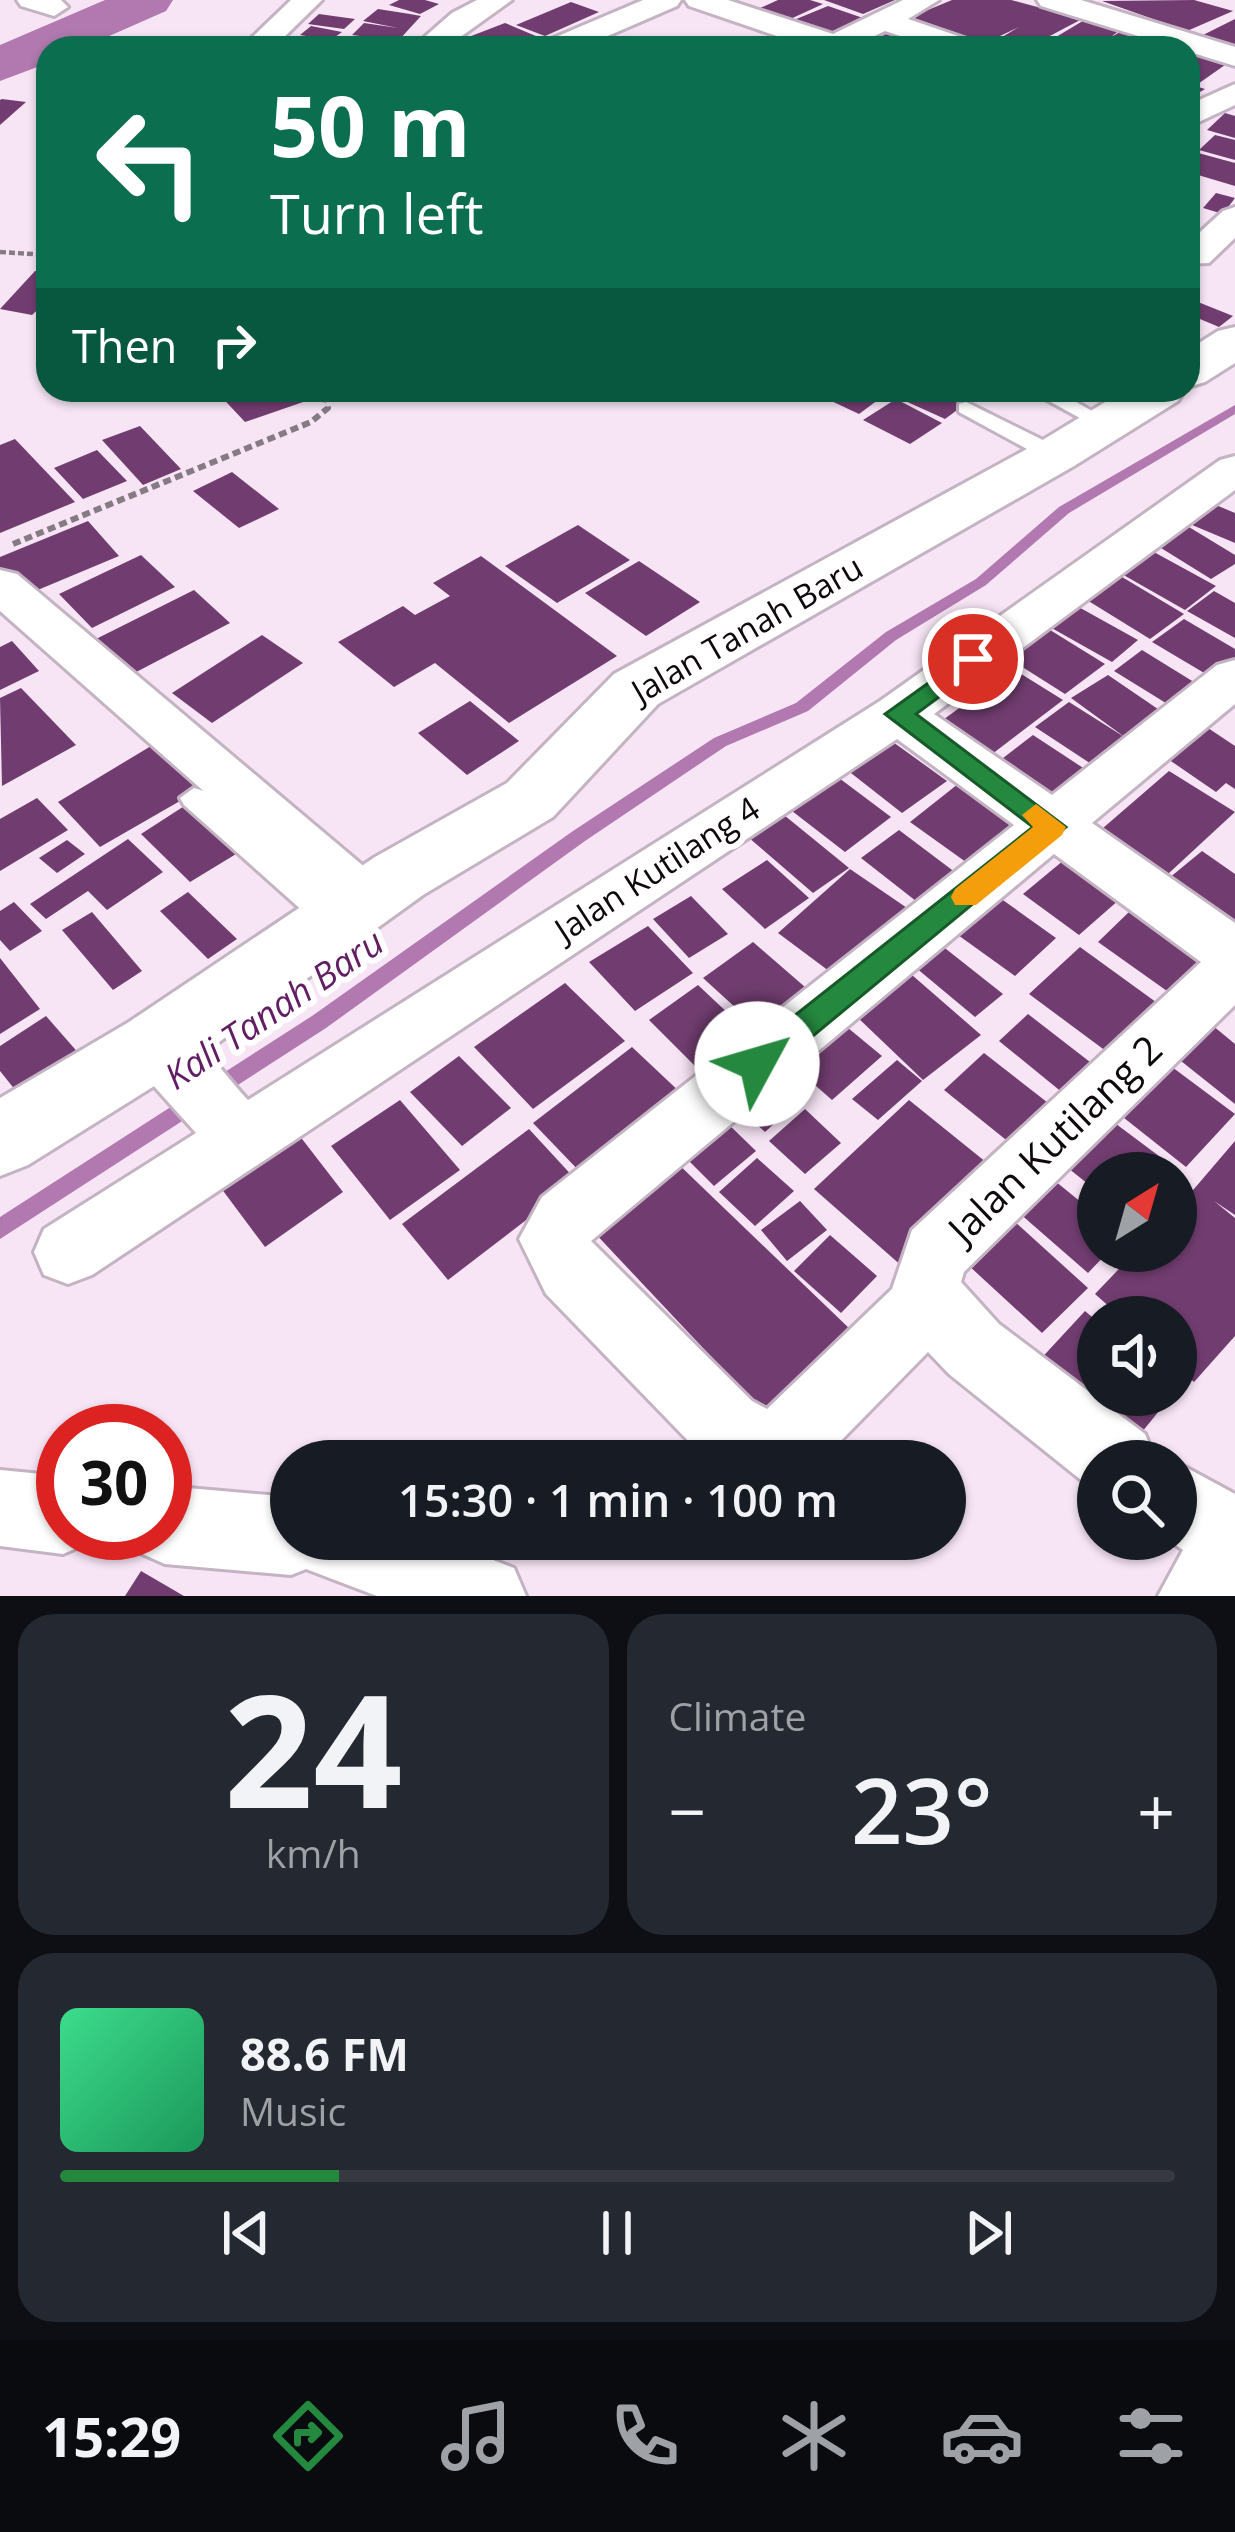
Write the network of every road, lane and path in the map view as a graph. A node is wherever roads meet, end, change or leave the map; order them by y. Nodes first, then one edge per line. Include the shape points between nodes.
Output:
1 (308, 0) edge
2 (498, 0) edge
3 (699, 0) edge
4 (925, 0) edge
5 (1051, 0) edge
6 (656, 4) edge
7 (885, 21) junction
8 (702, 32) dead end
9 (269, 36) edge
10 (442, 36) edge
11 (583, 36) edge
12 (802, 36) edge
13 (853, 36) edge
14 (929, 36) edge
15 (1165, 36) edge
16 (1200, 47) edge
17 (1235, 58) edge
18 (1235, 93) edge
19 (1200, 111) edge
20 (1235, 218) edge
21 (1200, 246) edge
22 (0, 252) edge
23 (36, 254) edge
24 (1200, 256) edge
25 (1235, 268) edge
26 (1235, 341) edge
27 (1200, 364) edge
28 (327, 402) edge
29 (1049, 402) edge
30 (1141, 402) edge
31 (966, 408) dead end
32 (1080, 440) junction
33 (1235, 469) edge
34 (0, 549) edge
35 (0, 585) edge
36 (1235, 677) edge
37 (898, 714) junction
38 (194, 798) dead end
39 (1052, 827) junction
40 (350, 912) junction
41 (1235, 954) edge
42 (1235, 967) edge
43 (167, 1057) junction
44 (232, 1128) junction
45 (0, 1140) edge
46 (68, 1252) dead end
47 (928, 1302) junction
48 (1091, 1440) edge
49 (0, 1508) edge
50 (36, 1512) edge
51 (1197, 1515) edge
52 (192, 1527) edge
53 (270, 1534) edge
54 (1235, 1541) edge
55 (386, 1560) edge
56 (486, 1596) edge
57 (1198, 1596) edge

1 - 9 street
2 - 10 street
3 - 12 street
4 - 7 street
5 - 15 street
6 - 8 street
6 - 11 street
7 - 13 street
7 - 14 street
16 - 17 street
18 - 19 street
20 - 21 street
22 - 23 path
24 - 25 street
26 - 27 main road
28 - 34 path via 310,422
29 - 32 lane
30 - 32 main road, Jalan Tanah Baru
31 - 32 lane
32 - 40 main road, Jalan Tanah Baru via 636,688 530,800
33 - 37 street, Jalan Kutilang 4
35 - 40 street
36 - 39 street
37 - 39 street
37 - 44 street, Jalan Kutilang 4
38 - 40 lane
39 - 41 street
39 - 47 street via 557,1227 553,1239 570,1271 726,1427 766,1450 782,1447
40 - 43 main road, Jalan Tanah Baru
42 - 47 street, Jalan Kutilang 2 via 936,1253
43 - 44 street
43 - 45 main road, Jalan Tanah Baru
44 - 46 street, Jalan Kutilang 4
47 - 48 street via 974,1349
49 - 50 street
51 - 54 street
52 - 53 street
54 - 57 street
55 - 56 street

